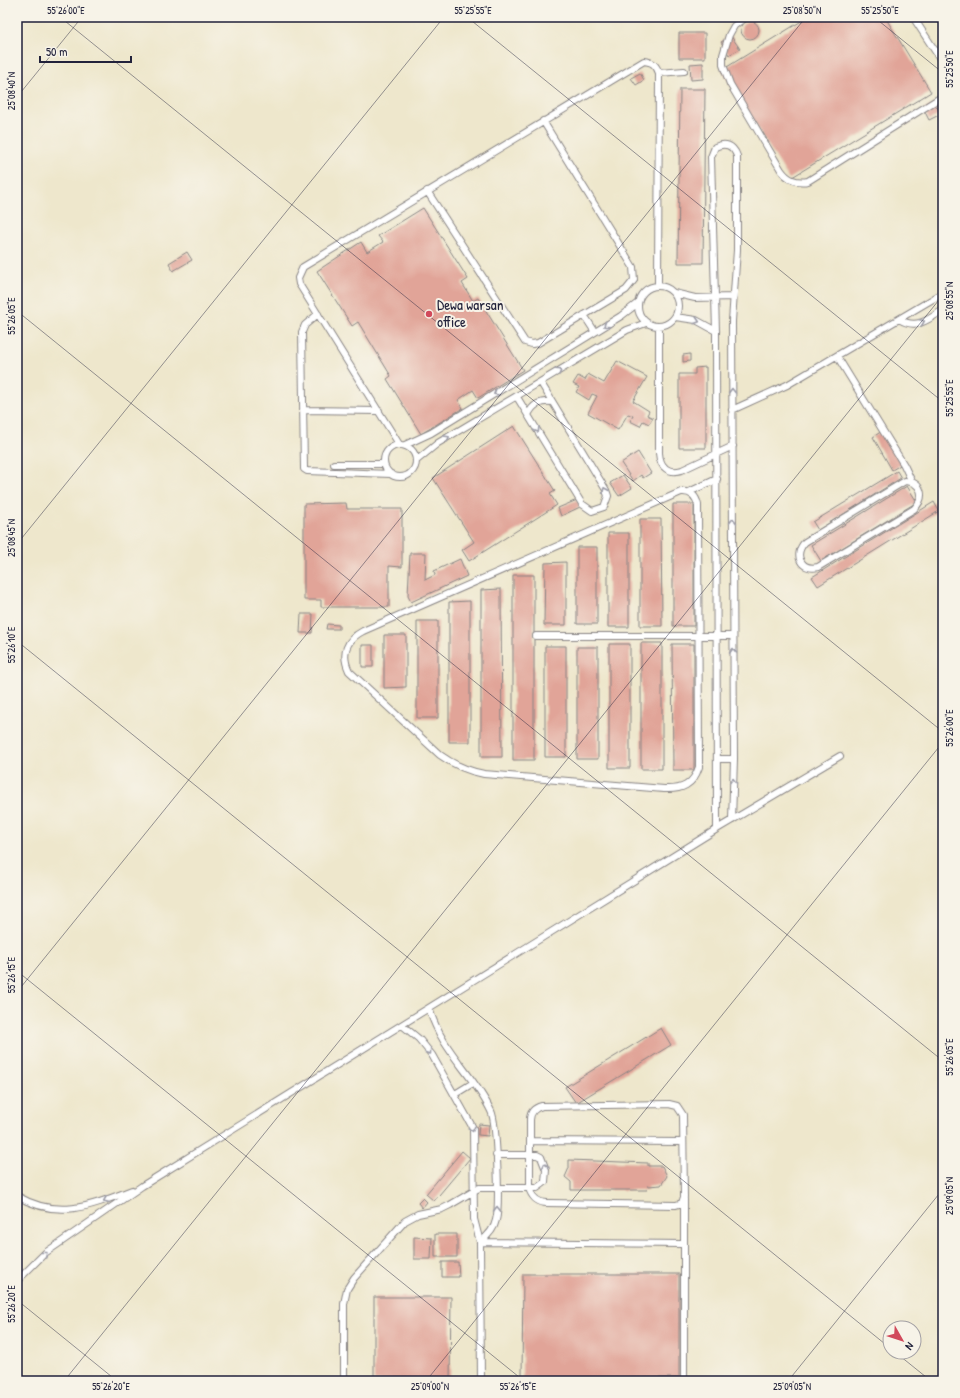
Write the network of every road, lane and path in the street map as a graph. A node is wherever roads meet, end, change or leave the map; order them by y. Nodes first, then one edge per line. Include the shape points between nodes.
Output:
1 (745, 17) edge
2 (913, 17) edge
3 (943, 63) edge
4 (684, 71) dead end
5 (659, 73) junction
6 (943, 96) edge
7 (543, 121) junction
8 (427, 191) junction
9 (658, 285) junction
10 (674, 293) junction
11 (943, 293) edge
12 (715, 297) junction
13 (733, 297) junction
14 (638, 303) junction
15 (943, 310) edge
16 (318, 314) junction
17 (584, 315) junction
18 (676, 317) junction
19 (899, 319) junction
20 (646, 323) junction
21 (659, 327) junction
22 (716, 331) junction
23 (595, 332) junction
24 (837, 356) junction
25 (541, 383) junction
26 (517, 397) junction
27 (552, 402) junction
28 (303, 410) junction
29 (732, 410) junction
30 (379, 412) junction
31 (528, 415) junction
32 (402, 445) junction
33 (733, 446) junction
34 (716, 455) junction
35 (416, 461) junction
36 (334, 464) dead end
37 (384, 464) junction
38 (391, 474) junction
39 (717, 479) junction
40 (912, 482) junction
41 (689, 492) junction
42 (536, 636) dead end
43 (699, 636) junction
44 (717, 636) junction
45 (732, 636) junction
46 (840, 756) dead end
47 (718, 759) junction
48 (734, 759) junction
49 (732, 820) junction
50 (717, 829) junction
51 (429, 1008) junction
52 (402, 1025) junction
53 (473, 1083) junction
54 (455, 1094) junction
55 (530, 1141) junction
56 (683, 1142) junction
57 (496, 1155) junction
58 (530, 1155) junction
59 (142, 1186) junction
60 (497, 1188) junction
61 (530, 1188) junction
62 (474, 1191) junction
63 (17, 1196) edge
64 (684, 1199) junction
65 (480, 1242) junction
66 (683, 1244) junction
67 (17, 1281) edge
68 (344, 1381) edge
69 (481, 1381) edge
70 (684, 1381) edge

1 - 6 lane via 734,26 725,44 723,55 726,75 781,170 792,181 808,181
2 - 3 lane
4 - 5 lane
5 - 7 lane via 651,62 644,61
5 - 9 lane
7 - 8 lane
7 - 17 lane via 635,274 634,280 626,290
8 - 16 lane via 303,267 298,278 299,284
8 - 17 lane via 525,342 538,343
9 - 10 lane via 667,287
9 - 14 lane via 645,290
10 - 12 lane via 696,298
10 - 18 lane via 679,305
11 - 19 lane
12 - 13 lane
12 - 13 lane via 711,158 712,152 720,144 731,146 737,156 737,250
12 - 22 lane
29 -> 13 lane
14 - 20 lane via 639,314
14 -> 23 lane
19 -> 15 lane via 904,322 923,323
16 - 28 lane via 303,328
16 - 30 lane
17 - 23 lane
18 - 21 lane
18 -> 22 lane via 696,320
19 - 24 lane
20 - 21 lane
25 -> 20 lane via 627,330
21 - 34 lane via 659,461 663,467 676,472
22 - 34 lane
23 -> 32 lane via 430,433
24 - 29 lane via 775,392
24 - 40 lane
25 - 26 lane
25 - 27 lane
26 - 31 lane
35 -> 26 lane via 438,443
27 - 31 lane via 540,402
31 -> 27 lane via 582,504 592,511 604,507 608,496 606,490
28 - 30 lane
28 - 38 lane via 305,471
29 - 33 lane
30 - 32 lane
32 - 35 lane via 413,451
32 - 37 lane via 389,449
33 - 34 lane
45 -> 33 lane
34 - 39 lane
35 - 38 lane via 410,474 401,477
36 - 37 lane
37 - 38 lane
39 - 41 lane
39 - 44 lane
40 - 40 lane via 905,481 899,484 805,542 798,554 800,561 811,569 818,568 914,508 922,498 921,491
41 - 43 lane via 697,500 698,505
41 - 43 lane via 681,492 363,631 348,643 345,662 350,671 440,755 466,769 484,774 675,789 691,782 699,767
42 - 43 lane
43 - 44 lane
44 - 45 lane
44 - 47 lane
48 -> 45 lane
46 - 49 lane
47 - 48 lane
47 - 50 lane
49 -> 48 lane
49 - 50 lane
50 - 51 lane
51 - 52 lane
51 - 53 lane via 442,1041
52 -> 54 lane via 419,1039 432,1055
52 - 59 lane
53 - 54 lane
53 - 57 lane via 492,1114 496,1132
54 -> 62 lane via 472,1128
55 - 56 lane
55 - 56 lane via 531,1114 535,1108 542,1106 669,1104 677,1106 682,1112
55 - 58 lane
56 - 64 lane
57 - 58 lane
57 - 60 lane
58 - 61 lane
61 -> 58 lane via 543,1185 547,1174 543,1159 537,1155
59 -> 63 lane via 75,1209 51,1209 28,1203
67 -> 59 lane via 45,1253
60 - 61 lane
60 - 62 lane via 485,1187
65 -> 60 lane via 490,1233 496,1221
61 - 64 lane via 535,1199 547,1204 676,1205
62 - 65 lane via 475,1228
62 - 68 lane via 446,1207 418,1214 405,1222 354,1278 347,1289 344,1304
64 - 66 lane
65 - 66 lane
65 - 69 lane
66 - 70 lane

